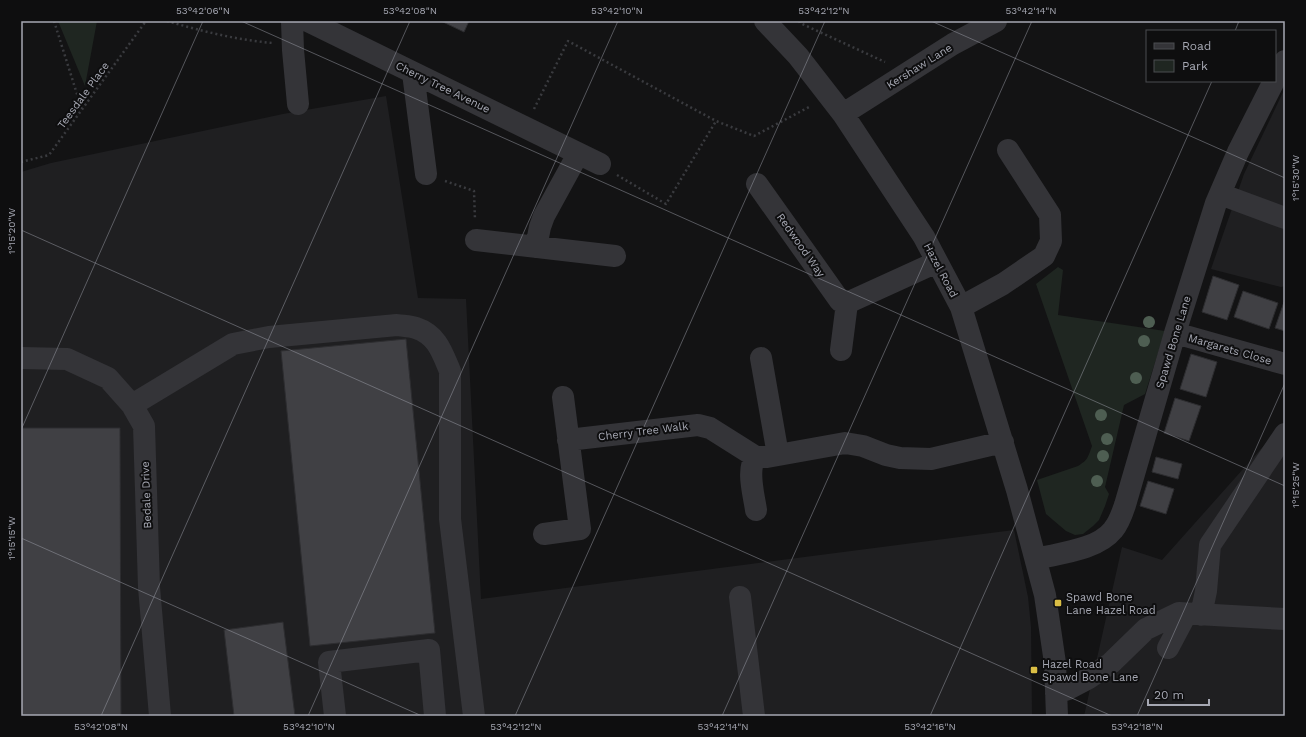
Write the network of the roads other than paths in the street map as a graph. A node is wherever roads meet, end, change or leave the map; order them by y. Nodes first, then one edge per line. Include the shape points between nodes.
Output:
1 (292, 21) edge
2 (308, 21) edge
3 (765, 21) edge
4 (996, 21) edge
5 (1285, 61) edge
6 (413, 73) junction
7 (1276, 78) edge
8 (1274, 82) edge
9 (298, 104) dead end
10 (843, 114) junction
11 (1008, 150) dead end
12 (578, 154) junction
13 (600, 164) road end
14 (426, 174) road end
15 (757, 184) dead end
16 (1220, 194) junction
17 (1285, 218) edge
18 (476, 240) road end
19 (536, 247) junction
20 (615, 256) dead end
21 (937, 262) junction
22 (847, 303) junction
23 (961, 307) junction
24 (1175, 333) junction
25 (841, 350) dead end
26 (21, 358) edge
27 (761, 358) dead end
28 (1285, 364) edge
29 (563, 397) dead end
30 (132, 405) junction
31 (1285, 434) edge
32 (568, 440) junction
33 (1003, 442) junction
34 (778, 455) junction
35 (756, 457) junction
36 (756, 510) dead end
37 (544, 534) dead end
38 (1036, 559) junction
39 (740, 597) dead end
40 (1193, 614) junction
41 (1285, 619) edge
42 (1168, 648) dead end
43 (1056, 693) junction
44 (160, 716) edge
45 (335, 716) edge
46 (435, 716) edge
47 (474, 716) edge
48 (754, 716) edge
49 (1057, 716) edge

1 - 9 street
2 - 6 street, Cherry Tree Avenue
3 - 10 street, Hazel Road via 798,56
4 - 10 street, Kershaw Lane via 953,44
5 - 7 street, Spawd Bone Lane
6 - 12 street, Cherry Tree Avenue
6 - 14 street
8 - 16 street, Spawd Bone Lane via 1238,152
10 - 21 street, Hazel Road via 924,237
11 - 23 street via 1050,215 1050,241 1044,256 1004,284
12 - 13 street, Cherry Tree Avenue
12 - 19 street via 544,216
15 - 22 street, Redwood Way via 840,301
16 - 17 street
16 - 24 street, Spawd Bone Lane
18 - 19 street
19 - 20 street
21 - 22 street
21 - 23 street, Hazel Road
22 - 25 street
23 - 33 street, Hazel Road
24 - 28 street, Margarets Close
24 - 38 street, Spawd Bone Lane via 1125,505 1117,524 1108,536 1091,545
26 - 30 street, Bedale Drive via 67,359 108,378
27 - 34 street
29 - 32 street
30 - 44 street, Bedale Drive via 144,426 149,587
30 - 47 street via 233,344 269,337 397,325 416,328 433,337 450,371 450,519
31 - 40 street via 1210,545 1206,591
32 - 35 street, Cherry Tree Walk via 698,425 710,428
32 - 37 street via 580,529
33 - 34 street via 923,460 886,455 863,446 845,443
33 - 38 street, Hazel Road
34 - 35 street
35 - 36 street via 751,470
38 - 43 street, Hazel Road via 1052,639
39 - 48 street
40 - 41 street
40 - 42 street
40 - 43 street via 1179,614 1146,630 1111,663 1068,690
43 - 49 street, Hazel Road
45 - 46 street via 329,662 429,650

